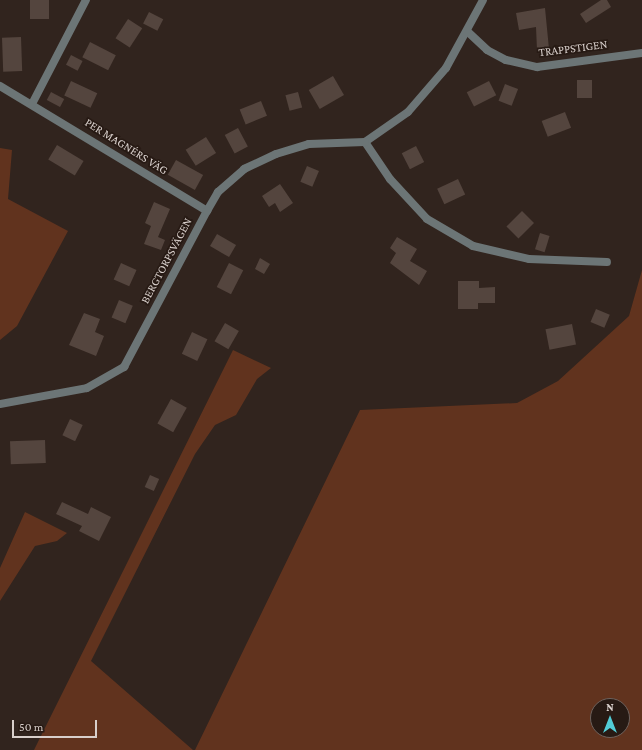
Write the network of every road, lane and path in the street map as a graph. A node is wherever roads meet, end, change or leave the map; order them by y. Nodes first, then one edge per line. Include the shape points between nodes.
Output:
1 (86, 0) edge
2 (483, 0) edge
3 (468, 32) junction
4 (642, 53) edge
5 (0, 86) edge
6 (32, 104) junction
7 (365, 142) junction
8 (207, 211) junction
9 (607, 262) dead end
10 (0, 404) edge

1 - 6 street
2 - 3 street
3 - 4 street, TRAPPSTIGEN via 487,50 506,60 537,67
3 - 7 street via 446,68 408,112
5 - 6 street, PER MAGNÉRS VÄG
6 - 8 street, PER MAGNÉRS VÄG
7 - 8 street, BERGTORPSVÄGEN via 309,144 276,154 244,169 218,192
7 - 9 street via 390,179 427,219 474,246 529,259
8 - 10 street, BERGTORPSVÄGEN via 124,367 88,388

